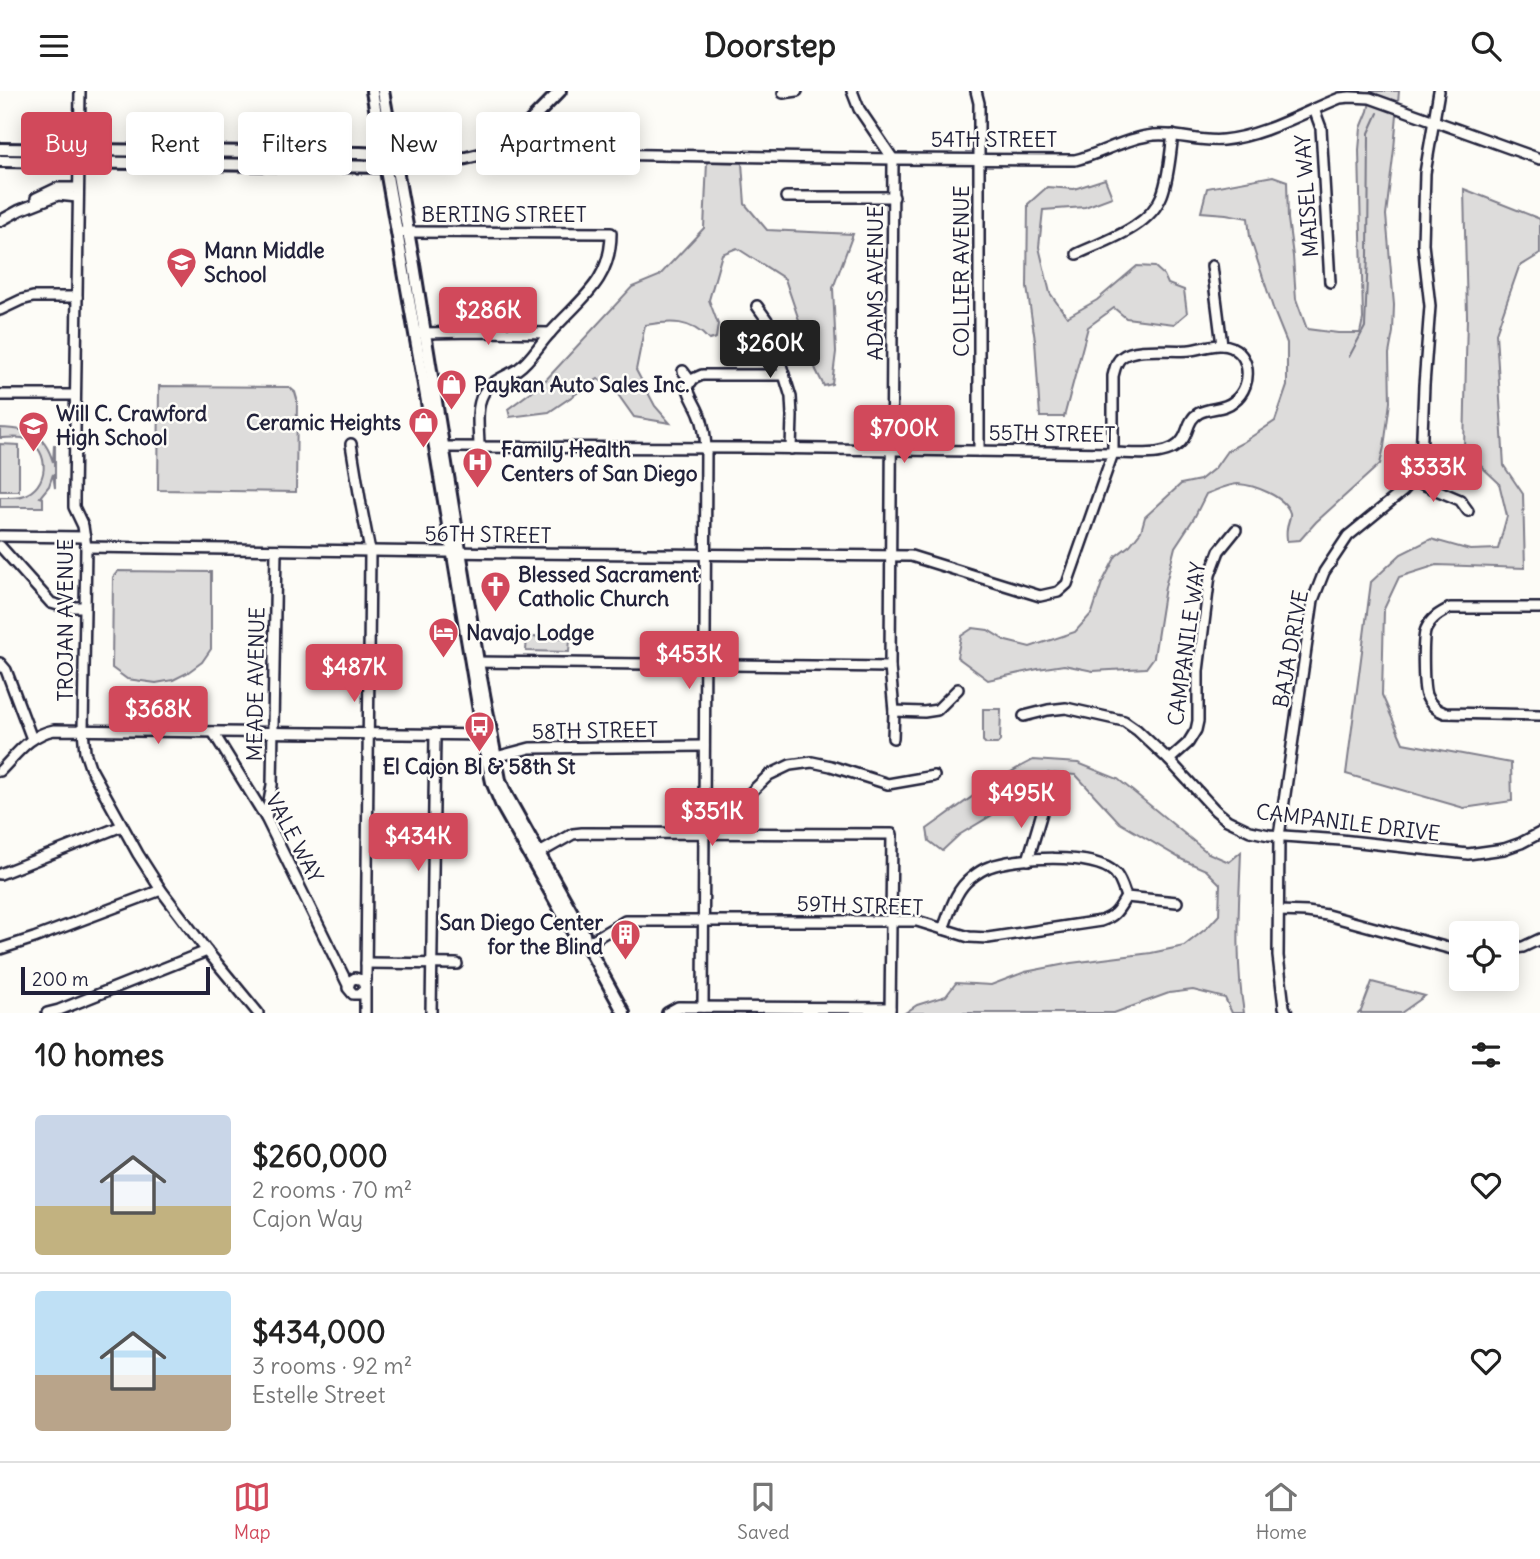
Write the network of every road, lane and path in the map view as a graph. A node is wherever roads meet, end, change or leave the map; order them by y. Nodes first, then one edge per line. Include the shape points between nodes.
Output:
1 (80, 91) edge
2 (372, 91) edge
3 (383, 91) edge
4 (560, 91) edge
5 (797, 91) edge
6 (852, 91) edge
7 (976, 91) edge
8 (1439, 91) edge
9 (783, 93) dead end
10 (1314, 109) junction
11 (80, 112) edge
12 (375, 112) edge
13 (385, 112) edge
14 (539, 112) edge
15 (1434, 120) junction
16 (1173, 135) junction
17 (0, 149) edge
18 (21, 149) edge
19 (112, 150) edge
20 (366, 154) edge
21 (640, 155) edge
22 (893, 159) junction
23 (979, 159) junction
24 (1540, 159) edge
25 (0, 161) edge
26 (21, 161) edge
27 (112, 162) edge
28 (366, 164) edge
29 (78, 175) edge
30 (391, 175) edge
31 (77, 192) junction
32 (786, 197) dead end
33 (894, 197) junction
34 (0, 221) edge
35 (402, 232) junction
36 (1077, 254) dead end
37 (1212, 266) dead end
38 (1330, 282) dead end
39 (77, 297) junction
40 (757, 306) dead end
41 (0, 310) edge
42 (420, 333) junction
43 (550, 333) junction
44 (1222, 345) junction
45 (682, 371) dead end
46 (785, 375) junction
47 (691, 382) junction
48 (0, 395) edge
49 (75, 395) junction
50 (351, 444) dead end
51 (439, 447) junction
52 (479, 447) junction
53 (706, 448) junction
54 (791, 449) junction
55 (892, 450) junction
56 (979, 451) junction
57 (1113, 453) junction
58 (1413, 480) junction
59 (1468, 511) dead end
60 (1236, 530) dead end
61 (0, 536) edge
62 (85, 537) junction
63 (0, 546) edge
64 (86, 547) junction
65 (276, 550) junction
66 (370, 551) junction
67 (457, 552) junction
68 (706, 555) junction
69 (891, 555) junction
70 (85, 607) junction
71 (1540, 608) edge
72 (474, 662) junction
73 (0, 663) edge
74 (704, 665) junction
75 (890, 667) junction
76 (958, 689) dead end
77 (894, 711) junction
78 (1540, 715) edge
79 (1024, 716) dead end
80 (83, 730) junction
81 (213, 732) junction
82 (273, 732) junction
83 (368, 733) junction
84 (435, 734) junction
85 (487, 734) junction
86 (893, 738) dead end
87 (32, 739) junction
88 (704, 747) junction
89 (491, 758) junction
90 (1169, 760) junction
91 (0, 771) edge
92 (934, 776) dead end
93 (1043, 809) dead end
94 (266, 818) junction
95 (122, 826) junction
96 (704, 833) junction
97 (1540, 833) edge
98 (1279, 836) junction
99 (535, 856) junction
100 (1028, 860) junction
101 (0, 874) edge
102 (161, 890) junction
103 (1126, 897) junction
104 (1177, 902) dead end
105 (1279, 911) junction
106 (704, 921) junction
107 (892, 921) junction
108 (943, 929) junction
109 (1540, 939) edge
110 (586, 944) junction
111 (1519, 947) edge
112 (1449, 948) edge
113 (0, 949) edge
114 (206, 951) junction
115 (338, 963) junction
116 (366, 963) junction
117 (432, 964) junction
118 (457, 964) dead end
119 (362, 983) junction
120 (351, 989) junction
121 (703, 1007) junction
122 (60, 1011) edge
123 (890, 1011) edge
124 (255, 1012) edge
125 (47, 1013) edge
126 (364, 1013) edge
127 (431, 1013) edge
128 (624, 1013) edge
129 (667, 1013) edge
130 (1287, 1013) edge

1 - 11 street, TROJAN AVENUE
2 - 12 main road
3 - 13 main road
4 - 14 main road
5 - 9 street
6 - 22 street
7 - 23 street, COLLIER AVENUE
8 - 15 street
10 - 15 street, 54TH STREET via 1340,98 1370,98
10 - 16 street, 54TH STREET via 1258,132 1221,141
10 - 38 street, MAISEL WAY via 1321,128
15 - 24 street, 54TH STREET
15 - 58 street via 1423,217 1430,306 1422,453
16 - 23 street, 54TH STREET via 1149,135 1075,160
16 - 36 street via 1166,183 1156,208 1132,228
17 - 18 main road
19 - 20 main road
21 - 22 street, 54TH STREET
22 - 23 street, 54TH STREET
22 - 33 street, ADAMS AVENUE
23 - 56 street, COLLIER AVENUE
25 - 26 main road
27 - 28 main road
29 - 31 street, TROJAN AVENUE
30 - 35 main road
31 - 34 street via 58,195
31 - 39 street, TROJAN AVENUE
32 - 33 street
33 - 55 street, ADAMS AVENUE
35 - 42 main road
35 - 43 street, BERTING STREET via 611,233 611,248 596,285
37 - 44 street
39 - 41 street via 33,297
39 - 49 street, TROJAN AVENUE
40 - 46 street via 767,320
42 - 43 street
42 - 51 main road
43 - 52 street via 521,367 484,391 479,407
44 - 57 street, 56TH STREET via 1121,357 1113,376
44 - 57 street, 55TH STREET via 1244,360 1248,376 1244,393 1225,407 1197,414 1176,448 1162,453
45 - 47 street
46 - 47 street via 702,375
46 - 54 street via 791,397
47 - 53 street via 688,393 703,423
48 - 49 street
49 - 62 street, TROJAN AVENUE via 74,507
50 - 66 street
51 - 52 street, 55TH STREET
51 - 67 main road
52 - 53 street, 55TH STREET
53 - 54 street, 55TH STREET
53 - 68 street
54 - 55 street, 55TH STREET
55 - 56 street, 55TH STREET
55 - 69 street, ADAMS AVENUE
56 - 57 street, 55TH STREET
57 - 69 street, 56TH STREET via 1067,584 1058,592 1034,596 911,556
58 - 59 street via 1460,500
58 - 98 street, BAJA DRIVE via 1348,536 1324,572 1313,600
60 - 90 street, CAMPANILE WAY via 1219,551 1210,575 1196,730
61 - 62 street
62 - 64 street, TROJAN AVENUE
63 - 70 street via 51,603
64 - 65 street, 56TH STREET
64 - 70 street, TROJAN AVENUE
65 - 66 street, 56TH STREET
65 - 82 street, MEADE AVENUE
66 - 67 street, 56TH STREET
66 - 83 street
67 - 68 street, 56TH STREET
67 - 72 main road
68 - 69 street, 56TH STREET
68 - 74 street
69 - 75 street, ADAMS AVENUE
70 - 80 street, TROJAN AVENUE
71 - 78 street via 1450,608 1433,619 1424,635 1426,696 1434,706 1453,715
72 - 74 street
72 - 85 main road
73 - 87 street
74 - 75 street
74 - 88 street
75 - 77 street, ADAMS AVENUE
76 - 77 street via 937,710
77 - 86 street, ADAMS AVENUE
79 - 90 street, CAMPANILE DRIVE via 1066,708 1124,721
80 - 81 street
80 - 87 street via 41,732
80 - 95 street, TROJAN AVENUE via 90,768
81 - 82 street
81 - 94 street, VALE WAY
82 - 83 street
82 - 94 street, MEADE AVENUE
83 - 84 street
83 - 116 street
84 - 85 street
84 - 117 street
85 - 89 main road
87 - 91 street
88 - 89 street, 58TH STREET via 530,748
88 - 96 street
89 - 99 main road
90 - 98 street, CAMPANILE DRIVE via 1227,820 1250,831
92 - 96 street via 888,784 812,762 790,765 769,775
93 - 100 street
94 - 115 street, VALE WAY
95 - 101 street
95 - 102 street, TROJAN AVENUE
96 - 99 street via 573,834
96 - 106 street
96 - 107 street via 892,834
97 - 98 street, CAMPANILE DRIVE via 1504,849 1468,854
98 - 105 street, BAJA DRIVE
99 - 110 main road
100 - 103 street via 1063,858 1106,867 1114,871
100 - 108 street via 988,867 969,879 958,892
102 - 113 street
102 - 114 street, TROJAN AVENUE
103 - 104 street
103 - 108 street, 59TH STREET via 1112,917 1101,921 989,938
105 - 112 street via 1326,915
105 - 130 street, BAJA DRIVE via 1278,956
106 - 107 street, 59TH STREET
106 - 110 street, 59TH STREET via 625,921
106 - 121 street
107 - 108 street, 59TH STREET via 917,921
107 - 123 street
109 - 111 street
110 - 128 main road
114 - 122 street
114 - 124 street, TROJAN AVENUE
115 - 119 street, VALE WAY
115 - 120 street, VALE WAY
116 - 117 street
116 - 119 street
117 - 118 street
117 - 127 street
119 - 120 street via 352,979
119 - 120 street via 360,994
119 - 126 street, VALE WAY
120 - 126 street, VALE WAY
121 - 123 street
121 - 129 street via 678,1007
122 - 125 street

